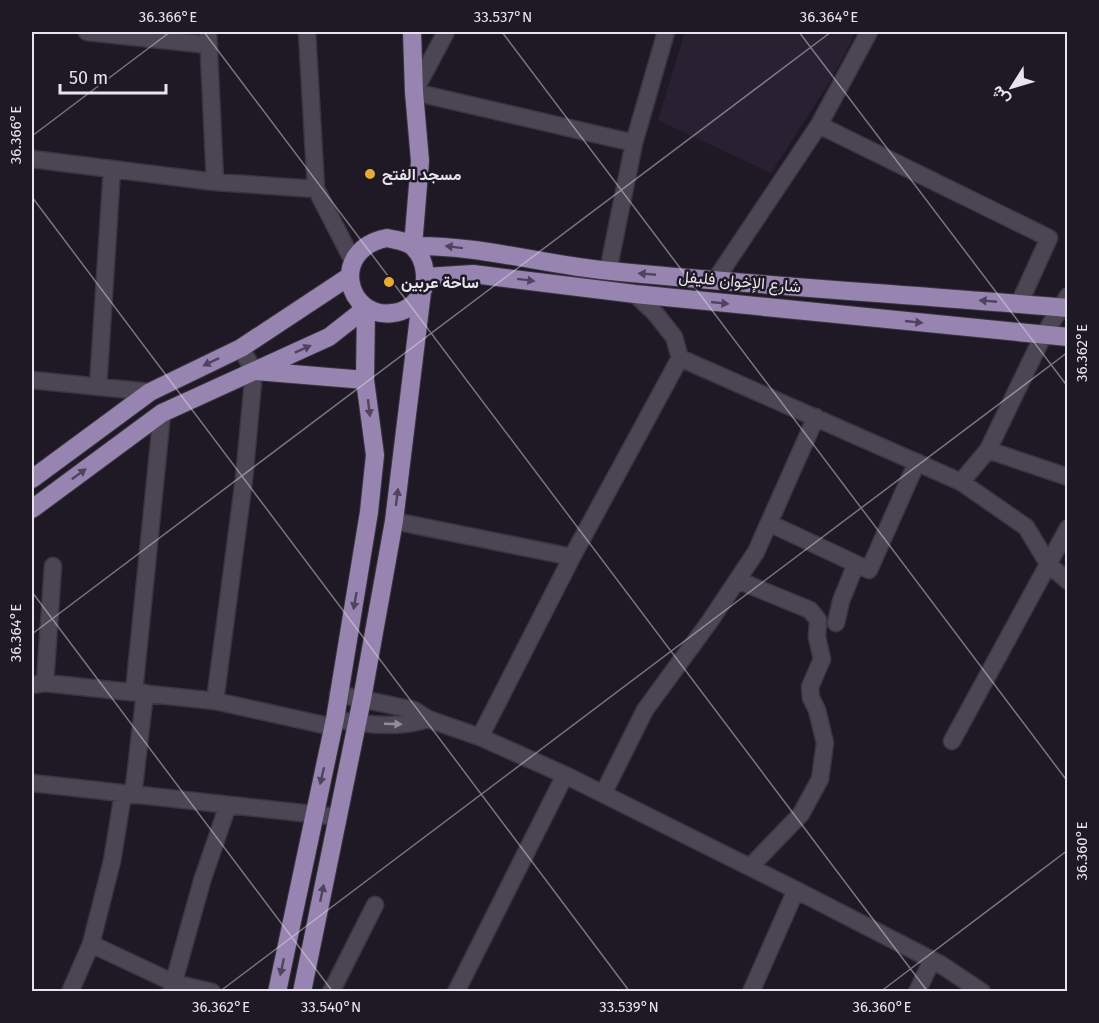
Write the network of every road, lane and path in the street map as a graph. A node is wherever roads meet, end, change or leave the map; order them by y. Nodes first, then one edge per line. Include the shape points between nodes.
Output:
1 (87, 32) edge
2 (308, 32) edge
3 (412, 32) edge
4 (446, 32) edge
5 (666, 32) edge
6 (869, 32) edge
7 (208, 38) edge
8 (414, 92) junction
9 (819, 125) junction
10 (634, 143) junction
11 (32, 159) edge
12 (112, 169) junction
13 (215, 182) junction
14 (316, 189) junction
15 (413, 246) junction
16 (351, 268) junction
17 (608, 271) junction
18 (716, 279) junction
19 (424, 285) junction
20 (635, 294) junction
21 (1019, 304) junction
22 (1066, 304) edge
23 (366, 308) junction
24 (1043, 336) junction
25 (1068, 337) edge
26 (242, 348) junction
27 (680, 358) junction
28 (254, 371) junction
29 (32, 380) edge
30 (365, 380) junction
31 (98, 387) junction
32 (150, 392) junction
33 (162, 413) junction
34 (816, 417) junction
35 (988, 450) junction
36 (917, 462) junction
37 (1068, 477) edge
38 (32, 479) edge
39 (962, 482) junction
40 (32, 509) edge
41 (394, 521) junction
42 (769, 523) junction
43 (1068, 528) edge
44 (572, 557) junction
45 (856, 564) junction
46 (1049, 565) junction
47 (53, 566) dead end
48 (737, 580) junction
49 (1068, 581) edge
50 (836, 623) dead end
51 (38, 684) edge
52 (140, 693) junction
53 (338, 694) junction
54 (362, 699) junction
55 (215, 701) junction
56 (428, 719) junction
57 (334, 723) junction
58 (357, 723) junction
59 (480, 737) junction
60 (952, 741) dead end
61 (565, 775) junction
62 (32, 783) edge
63 (128, 794) junction
64 (603, 794) junction
65 (228, 805) junction
66 (314, 814) junction
67 (338, 817) junction
68 (750, 867) junction
69 (796, 890) junction
70 (375, 905) dead end
71 (91, 944) junction
72 (932, 960) junction
73 (173, 987) edge
74 (70, 992) edge
75 (212, 992) edge
76 (277, 992) edge
77 (302, 992) edge
78 (331, 992) edge
79 (456, 992) edge
80 (751, 992) edge
81 (917, 992) edge
82 (982, 992) edge

1 - 7 street
2 - 14 street
3 - 8 main road
4 - 8 street
5 - 10 street
6 - 9 street
7 - 13 street
8 - 10 street
8 - 15 main road via 420,161
9 - 18 street
9 - 21 street via 1049,238
10 - 17 street
11 - 12 street
12 - 13 street
12 - 31 street
13 - 14 street
14 - 16 street
15 - 16 main road via 387,238 374,241 362,248
17 -> 15 main road, شارع الإخوان فليفل via 454,247
15 - 19 main road via 422,260
16 - 23 main road via 352,288
16 - 26 main road
18 -> 17 main road, شارع الإخوان فليفل
21 -> 18 main road, شارع الإخوان فليفل
19 -> 20 main road, شارع الإخوان فليفل via 474,274
19 - 23 main road via 413,305 401,312 386,314
41 -> 19 main road
20 -> 24 main road, شارع الإخوان فليفل
20 - 27 street via 674,338
21 - 22 main road, شارع الإخوان فليفل
22 - 24 street
28 -> 23 main road via 329,337
23 - 30 main road
24 - 25 main road, شارع الإخوان فليفل
24 - 35 street
26 - 28 street
26 -> 32 main road
27 - 34 street
27 - 44 street
28 - 30 main road
28 - 33 main road
28 - 55 street
29 - 31 street
30 -> 53 main road via 375,455 358,588
31 - 32 street
32 - 38 main road
40 -> 33 main road
33 - 52 street
34 - 36 street
34 - 42 street
35 - 37 street
35 - 39 street
36 - 39 street
36 - 45 street via 869,570
39 - 46 street via 1026,527
41 - 44 street
41 - 54 main road
42 - 45 street
42 - 48 street
43 - 46 street
44 - 59 street
45 - 50 street
46 - 49 street
46 - 60 street
47 - 51 street
48 - 64 street via 645,710
48 - 68 street via 810,610 818,620 822,659 810,687 825,743 820,779 801,814
51 - 52 street
52 - 55 street
52 - 63 street
53 - 54 street
53 - 57 main road
54 - 56 street via 414,710
54 - 58 main road
55 - 57 street
58 -> 56 street via 411,725
56 - 59 street
57 - 58 street
57 -> 66 main road
58 - 67 main road
59 - 61 street
61 - 64 street
61 - 79 street
62 - 63 street
63 - 65 street
63 - 71 street
64 - 68 street
65 - 66 street
65 - 73 street
66 - 67 street
66 -> 76 main road
77 -> 67 main road
68 - 69 street
69 - 72 street
69 - 80 street
70 - 78 street
71 - 73 street
71 - 74 street
72 - 81 street
72 - 82 street
73 - 75 street

